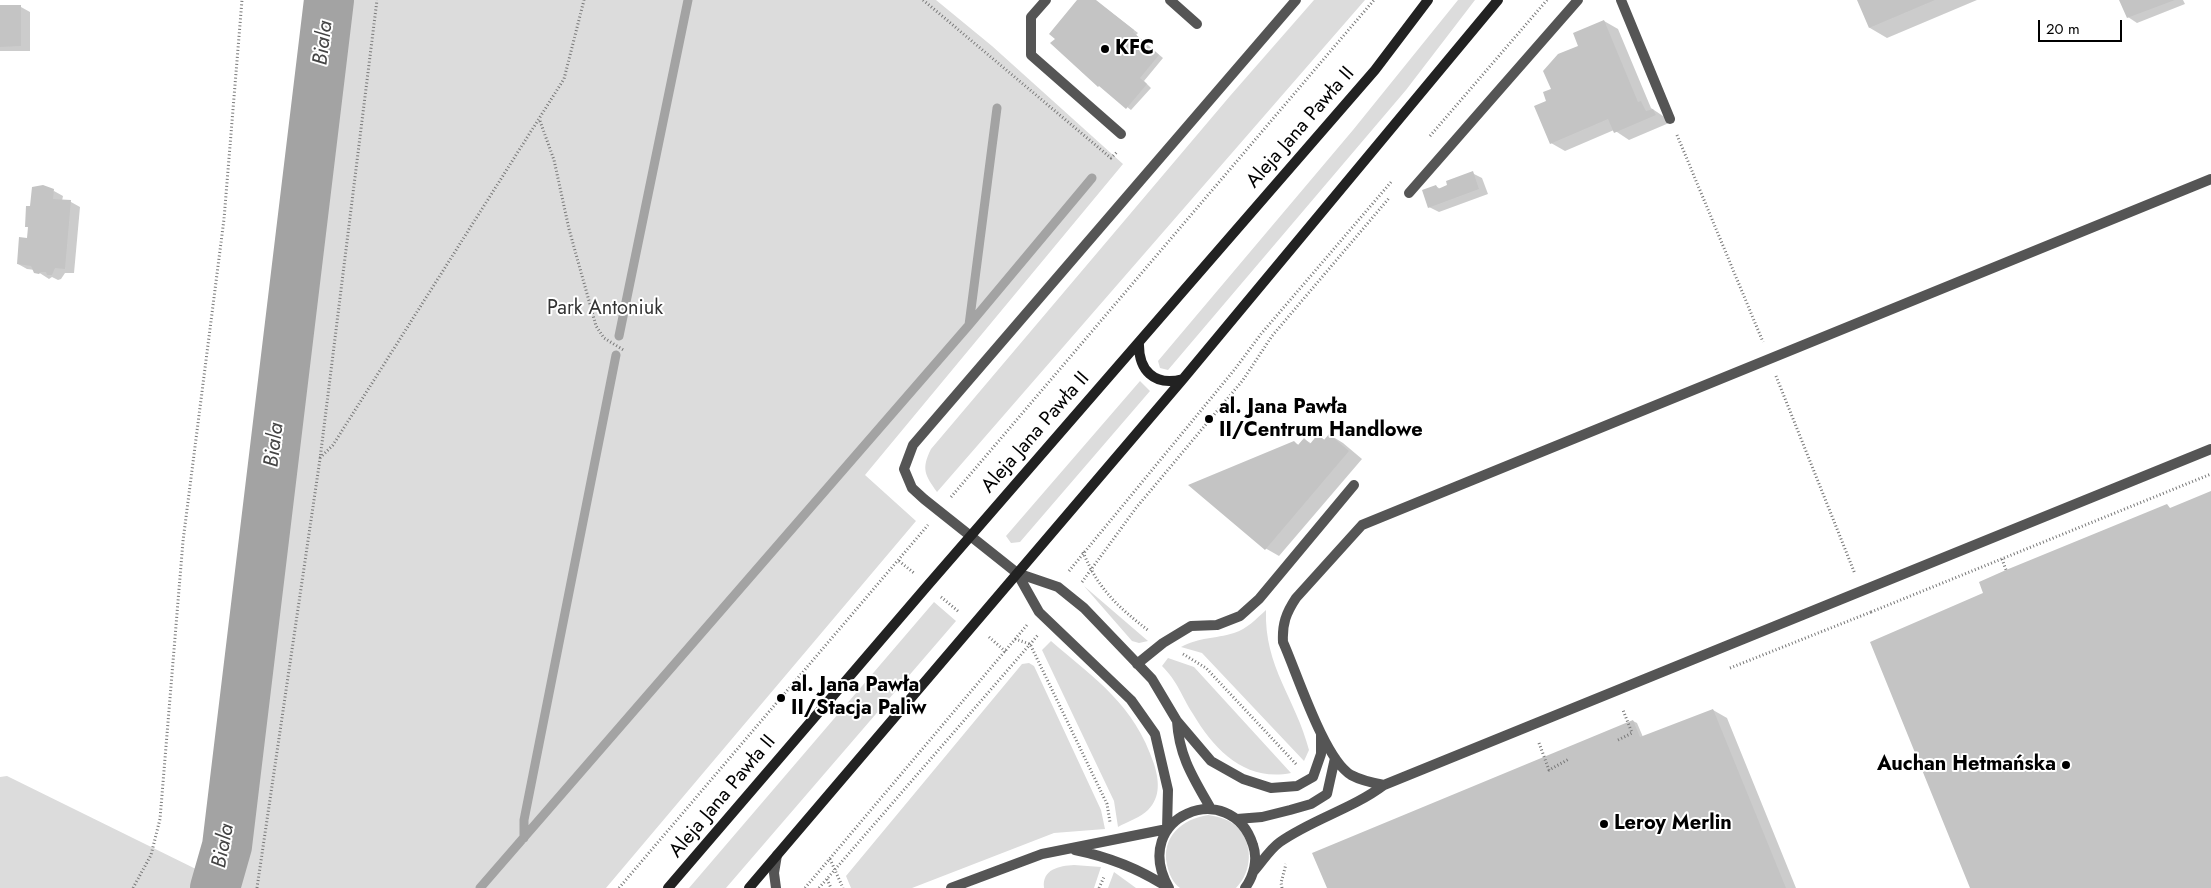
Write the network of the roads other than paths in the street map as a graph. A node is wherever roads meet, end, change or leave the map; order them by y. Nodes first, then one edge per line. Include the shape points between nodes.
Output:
1 (1046, 0) edge
2 (1170, 0) edge
3 (1296, 0) edge
4 (1428, 0) edge
5 (1498, 0) edge
6 (1578, 0) edge
7 (1621, 0) edge
8 (1197, 24) dead end
9 (1670, 118) road end
10 (1121, 134) dead end
11 (2211, 179) edge
12 (1408, 193) dead end
13 (1140, 342) junction
14 (1183, 379) junction
15 (2211, 449) edge
16 (1354, 485) dead end
17 (970, 536) junction
18 (1017, 573) junction
19 (1137, 664) junction
20 (1178, 721) junction
21 (1320, 730) junction
22 (1335, 758) junction
23 (1384, 785) junction
24 (1211, 809) junction
25 (1237, 819) junction
26 (1167, 829) junction
27 (1071, 849) junction
28 (777, 855) junction
29 (1254, 871) junction
30 (668, 888) edge
31 (749, 888) edge
32 (776, 888) edge
33 (951, 888) edge
34 (1169, 888) edge
35 (1246, 888) edge

1 - 10 lane via 1031,17 1031,54
2 - 8 lane
3 - 17 lane via 913,445 904,469 912,488
4 - 13 main road, Aleja Jana Pawła II via 1375,70
5 - 14 main road
6 - 12 lane
7 - 9 lane
11 - 21 lane via 1362,525 1296,598 1282,626 1283,642
13 - 14 main road via 1141,362 1154,377 1173,382
13 - 17 main road, Aleja Jana Pawła II
14 - 18 main road
15 - 23 lane
16 - 19 lane via 1259,599 1240,616 1217,625 1191,626
17 - 18 lane
17 - 30 main road, Aleja Jana Pawła II
18 - 19 lane via 1058,586
18 - 26 lane via 1038,612 1131,700 1155,734 1168,790
18 - 28 main road
19 - 20 lane via 1164,696
20 - 21 lane via 1211,761 1243,779 1271,788 1297,786 1313,776 1321,754
20 - 24 lane via 1178,741 1188,768
21 - 22 lane
22 - 23 lane via 1350,775 1367,783
22 - 25 lane via 1327,794 1311,804 1262,817
23 - 29 lane via 1368,798 1312,823 1278,844
24 - 25 lane
24 - 26 lane via 1187,814
25 - 29 lane via 1250,834 1256,852
26 - 27 lane
26 - 34 lane via 1160,844 1159,859
27 - 33 lane via 1042,854
27 - 34 lane via 1110,858 1146,873
28 - 31 main road
28 - 32 lane
29 - 35 lane

